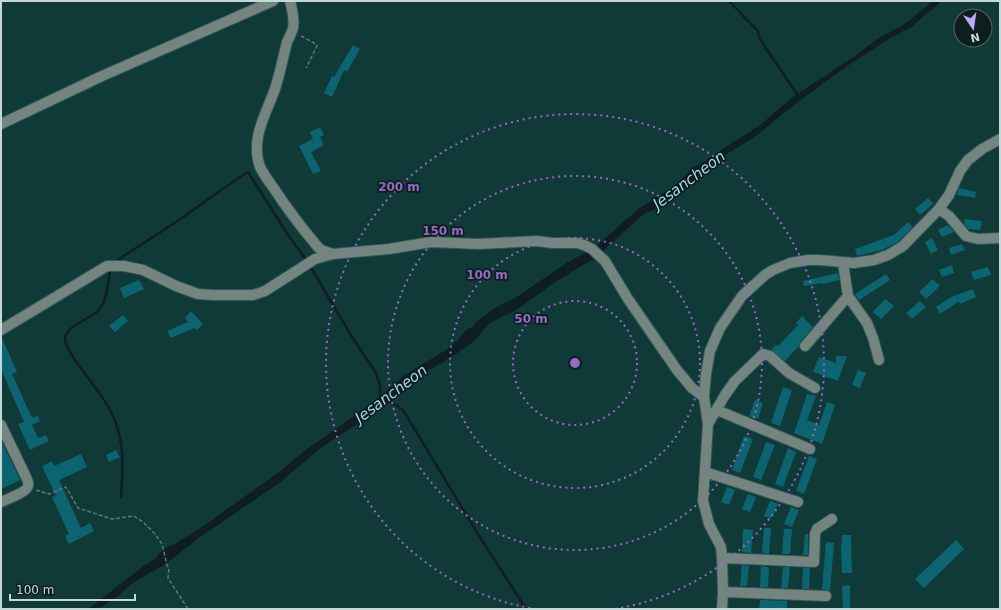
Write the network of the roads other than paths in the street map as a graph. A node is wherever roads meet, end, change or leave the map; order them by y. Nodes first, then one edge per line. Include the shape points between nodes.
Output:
1 (274, 1) edge
2 (290, 1) edge
3 (1, 124) edge
4 (1000, 139) edge
5 (939, 209) junction
6 (1000, 238) edge
7 (334, 254) junction
8 (843, 263) junction
9 (848, 296) junction
10 (1, 330) edge
11 (805, 346) dead end
12 (879, 360) dead end
13 (815, 388) dead end
14 (704, 397) junction
15 (716, 410) junction
16 (708, 424) junction
17 (2, 429) edge
18 (810, 449) dead end
19 (705, 472) junction
20 (1, 502) edge
21 (798, 502) dead end
22 (832, 519) dead end
23 (722, 558) junction
24 (723, 592) junction
25 (826, 596) dead end
26 (722, 609) edge

1 - 3 street via 102,76
2 - 7 street via 293,28 275,90 258,132 258,158 263,172 285,207 317,246
4 - 5 street via 968,160
5 - 6 street via 949,216 966,236 978,239
5 - 8 street via 895,251 874,260
7 - 10 street via 315,259 265,291 253,295 198,294 143,270 107,266
7 - 14 street via 376,251 431,242 478,244 537,241 584,245 605,261 677,370 692,388
8 - 9 street
8 - 14 street via 820,260 797,262 773,270 742,296 713,343 707,366
9 - 11 street
9 - 12 street via 867,323
13 - 15 street via 789,373 770,356 763,354 735,381
14 - 16 street
15 - 16 street
15 - 18 street
16 - 19 street
17 - 20 street via 29,484 24,491
19 - 21 street
19 - 23 street via 702,501 709,524 718,540
22 - 23 street via 817,529 814,562
23 - 24 street
24 - 25 street
24 - 26 street

